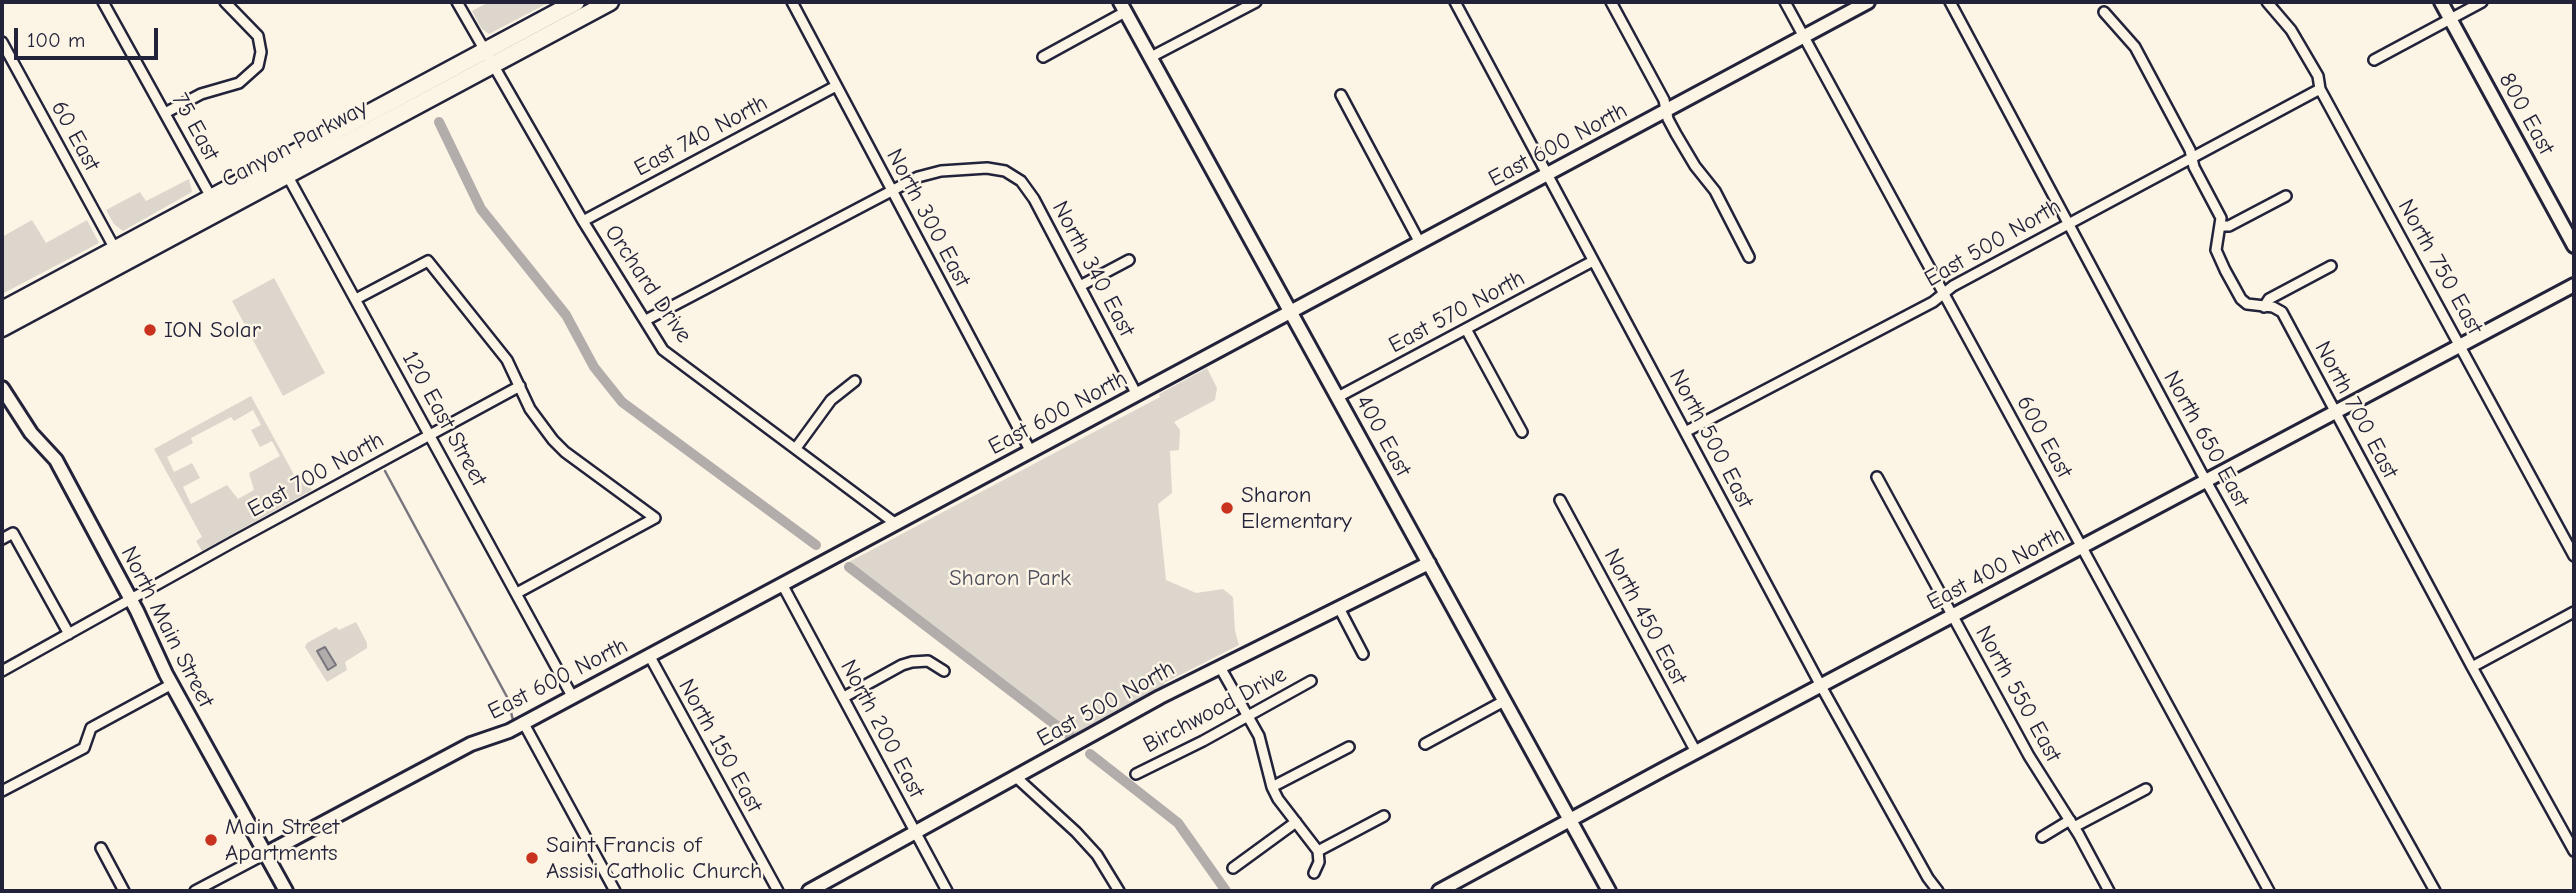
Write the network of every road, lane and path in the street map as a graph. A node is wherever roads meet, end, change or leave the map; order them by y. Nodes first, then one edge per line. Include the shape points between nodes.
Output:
1 (103, 2) edge
2 (225, 2) edge
3 (457, 2) edge
4 (576, 2) edge
5 (610, 2) edge
6 (792, 2) edge
7 (1256, 2) edge
8 (1455, 2) edge
9 (1611, 2) edge
10 (1785, 2) edge
11 (1868, 2) edge
12 (1950, 2) edge
13 (2267, 2) edge
14 (2441, 2) edge
15 (2482, 2) edge
16 (1122, 7) edge
17 (2104, 12) dead end
18 (2450, 19) junction
19 (1804, 36) junction
20 (2, 41) edge
21 (490, 57) junction
22 (1042, 57) dead end
23 (1151, 57) junction
24 (2374, 60) dead end
25 (836, 86) junction
26 (2320, 89) junction
27 (1341, 95) dead end
28 (1666, 110) junction
29 (166, 113) junction
30 (2192, 158) junction
31 (283, 168) junction
32 (1547, 175) junction
33 (891, 190) junction
34 (2286, 196) dead end
35 (211, 197) junction
36 (583, 221) junction
37 (2067, 225) junction
38 (2221, 226) junction
39 (1420, 243) junction
40 (2574, 246) edge
41 (115, 249) junction
42 (1749, 257) dead end
43 (1129, 260) dead end
44 (1594, 261) junction
45 (2331, 266) dead end
46 (2574, 285) edge
47 (1080, 286) junction
48 (1943, 293) junction
49 (356, 299) junction
50 (2264, 307) junction
51 (2, 310) edge
52 (1291, 312) junction
53 (646, 320) junction
54 (2, 328) edge
55 (1466, 329) junction
56 (2461, 345) junction
57 (855, 381) dead end
58 (520, 386) junction
59 (2, 388) edge
60 (1137, 395) junction
61 (1338, 397) junction
62 (2335, 412) junction
63 (1686, 431) junction
64 (1522, 432) dead end
65 (430, 434) junction
66 (796, 449) junction
67 (1031, 452) junction
68 (1877, 477) dead end
69 (2208, 480) junction
70 (1560, 500) dead end
71 (896, 524) junction
72 (2, 539) edge
73 (2082, 548) junction
74 (2574, 556) edge
75 (1429, 563) junction
76 (782, 584) junction
77 (517, 593) junction
78 (131, 599) junction
79 (1339, 608) junction
80 (2574, 612) edge
81 (1953, 616) junction
82 (69, 634) junction
83 (1363, 654) dead end
84 (649, 655) junction
85 (1220, 667) junction
86 (2472, 667) junction
87 (2, 671) edge
88 (944, 671) dead end
89 (1311, 681) dead end
90 (172, 684) junction
91 (1821, 686) junction
92 (572, 696) junction
93 (844, 696) junction
94 (1504, 701) junction
95 (1248, 715) junction
96 (523, 722) junction
97 (1425, 744) dead end
98 (1349, 747) dead end
99 (1696, 752) junction
100 (1136, 774) dead end
101 (1017, 778) junction
102 (1272, 787) junction
103 (2146, 789) dead end
104 (2, 791) edge
105 (1384, 816) dead end
106 (1570, 821) junction
107 (1296, 822) junction
108 (2072, 824) junction
109 (915, 834) junction
110 (2042, 837) dead end
111 (101, 848) dead end
112 (1318, 851) junction
113 (2574, 851) edge
114 (265, 855) junction
115 (1233, 868) dead end
116 (1314, 873) dead end
117 (124, 891) edge
118 (195, 891) edge
119 (286, 891) edge
120 (615, 891) edge
121 (778, 891) edge
122 (809, 891) edge
123 (947, 891) edge
124 (1119, 891) edge
125 (1439, 891) edge
126 (1609, 891) edge
127 (1938, 891) edge
128 (2109, 891) edge
129 (2270, 891) edge
130 (2435, 891) edge

1 - 29 street, 75 East
2 - 29 street via 258,36 258,66 239,83 201,94
3 - 21 street, Orchard Drive
4 - 21 highway, Canyon Parkway
5 - 21 highway, Canyon Parkway
6 - 25 street, North 300 East
7 - 23 street
8 - 32 street, North 500 East
9 - 28 street
10 - 19 street, 600 East
11 - 19 street, East 600 North
12 - 37 street, North 650 East
13 - 26 street, North 750 East via 2291,30 2318,76
14 - 18 street, 800 East
15 - 18 street
16 - 22 street
16 - 23 street, 400 East
17 - 30 street, North 700 East via 2135,47
18 - 24 street
18 - 40 street, 800 East
19 - 28 street, East 600 North
19 - 48 street, 600 East
20 - 41 street, 60 East
21 - 31 highway, Canyon Parkway
21 - 36 street, Orchard Drive
23 - 52 street, 400 East
25 - 33 street, North 300 East
25 - 36 street, East 740 North
26 - 30 street, East 500 North
26 - 56 street, North 750 East
27 - 39 street
28 - 32 street, East 600 North
28 - 42 street via 1686,153 1715,191
29 - 35 street, 75 East
30 - 37 street, East 500 North
30 - 38 street, North 700 East
31 - 35 highway, Canyon Parkway
31 - 49 street, 120 East Street
31 - 54 highway, Canyon Parkway
32 - 39 street, East 600 North
32 - 44 street, North 500 East
33 - 47 street, North 340 East via 941,171 1005,171 1021,181 1034,199
33 - 53 street
33 - 67 street, North 300 East
34 - 38 street via 2230,226
35 - 41 highway, Canyon Parkway
36 - 53 street, Orchard Drive
37 - 48 street, East 500 North
37 - 69 street, North 650 East
38 - 50 street, North 700 East via 2216,250 2225,270 2241,299
39 - 52 street, East 600 North
41 - 51 highway, Canyon Parkway
43 - 47 street
44 - 55 street, East 570 North
44 - 63 street, North 500 East
45 - 50 street via 2269,299
46 - 56 street, East 400 North
47 - 60 street, North 340 East
48 - 63 street, East 500 North
48 - 73 street, 600 East
49 - 58 street via 428,261 507,360
49 - 65 street, 120 East Street
50 - 62 street, North 700 East via 2281,312
52 - 60 street, East 600 North
52 - 61 street, 400 East
53 - 66 street, Orchard Drive via 672,358
55 - 61 street, East 570 North
55 - 64 street
56 - 62 street, East 400 North
56 - 74 street, North 750 East
57 - 66 street via 831,401
58 - 65 street, East 700 North
58 - 77 street via 530,409 565,452 655,518
59 - 78 street, North Main Street via 31,433 56,460
60 - 67 street, East 600 North
61 - 75 street, 400 East
62 - 69 street, East 400 North
62 - 86 street, North 700 East
63 - 91 street, North 500 East
65 - 77 street, 120 East Street
65 - 78 street, East 700 North
66 - 71 street, Orchard Drive
67 - 71 street, East 600 North
68 - 81 street, North 550 East
69 - 73 street, East 400 North
69 - 130 street, North 650 East
70 - 99 street, North 450 East
71 - 76 street, East 600 North
72 - 82 street via 13,533
73 - 81 street, East 400 North
73 - 129 street, 600 East
75 - 79 street, East 500 North
75 - 94 street, 400 East
76 - 84 street, East 600 North
76 - 93 street, North 200 East
77 - 92 street, 120 East Street
78 - 82 street, East 700 North
78 - 90 street, North Main Street
79 - 83 street
79 - 85 street, East 500 North
80 - 86 street
81 - 91 street, East 400 North
81 - 108 street, North 550 East via 2029,756
82 - 87 street, East 700 North
84 - 92 street, East 600 North
84 - 121 street, North 150 East
85 - 95 street
85 - 101 street, East 500 North
86 - 113 street, North 700 East
88 - 93 street via 928,661 912,662
89 - 95 street, Birchwood Drive
90 - 104 street via 91,728 84,747
90 - 114 street, North Main Street
91 - 99 street, East 400 North
91 - 127 street, North 500 East
92 - 96 street, East 600 North
93 - 109 street, North 200 East
94 - 97 street
94 - 106 street, 400 East
95 - 100 street, Birchwood Drive
95 - 102 street via 1263,744
96 - 114 street, East 600 North via 471,744
96 - 120 street
98 - 102 street
99 - 106 street, East 400 North
101 - 109 street, East 500 North
101 - 124 street via 1097,855
102 - 107 street
103 - 108 street
105 - 112 street
106 - 125 street, East 400 North
106 - 126 street, 400 East
107 - 112 street
107 - 115 street
108 - 110 street
108 - 128 street, North 550 East
109 - 122 street, East 500 North
109 - 123 street, North 200 East
111 - 117 street
112 - 116 street
114 - 118 street
114 - 119 street, North Main Street

